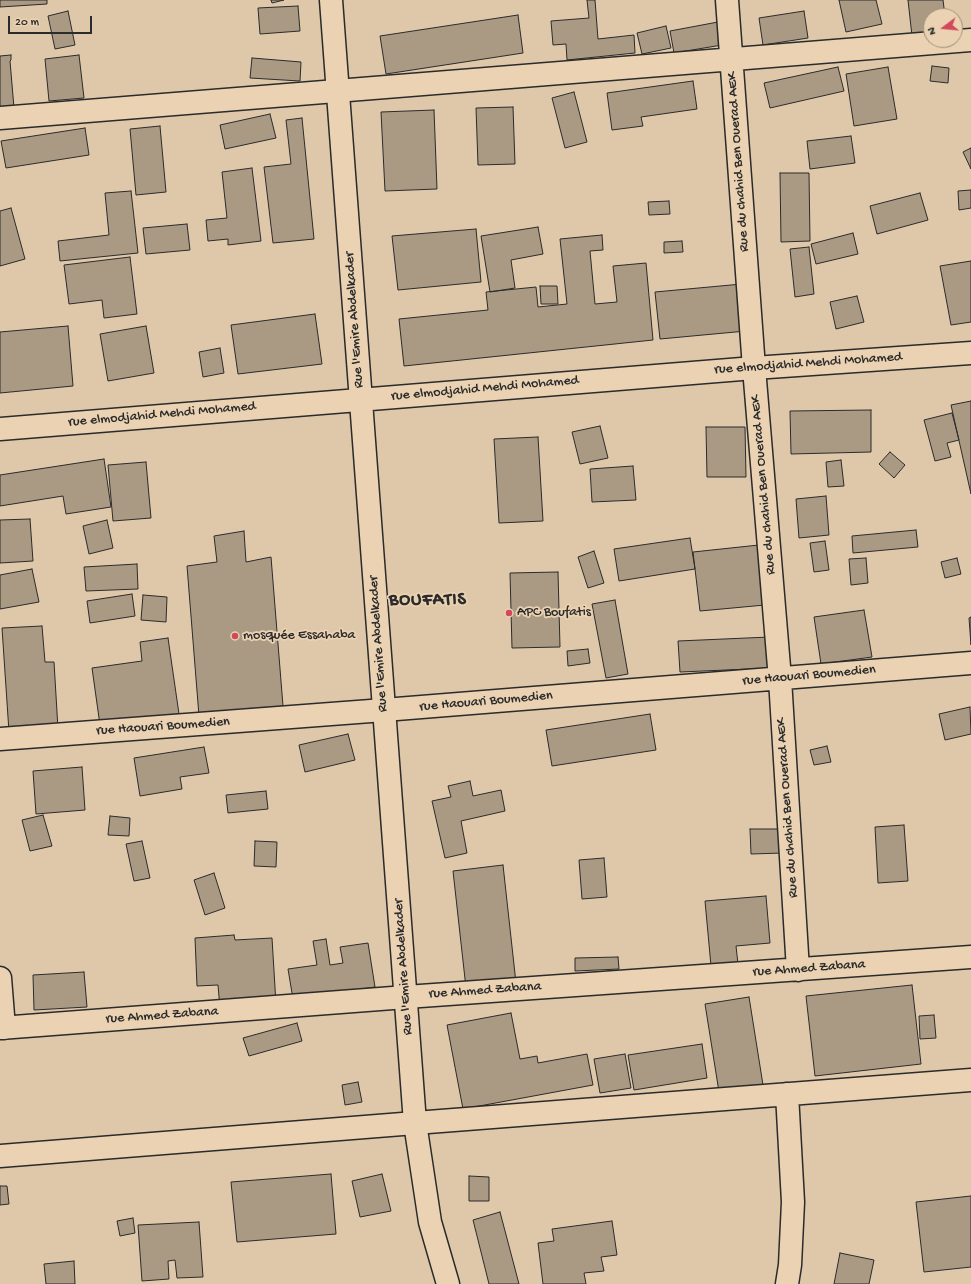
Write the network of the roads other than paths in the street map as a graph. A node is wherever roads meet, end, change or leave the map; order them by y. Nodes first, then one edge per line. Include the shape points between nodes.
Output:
1 (331, 0) edge
2 (727, 0) edge
3 (971, 40) edge
4 (732, 59) junction
5 (338, 91) junction
6 (0, 118) edge
7 (971, 353) edge
8 (754, 368) junction
9 (361, 399) junction
10 (0, 429) edge
11 (971, 663) edge
12 (780, 678) junction
13 (384, 710) junction
14 (0, 739) edge
15 (971, 957) edge
16 (798, 970) junction
17 (0, 978) edge
18 (406, 997) junction
19 (2, 1028) edge
20 (971, 1080) edge
21 (787, 1094) junction
22 (415, 1123) junction
23 (0, 1156) edge
24 (448, 1284) edge
25 (786, 1284) edge

1 - 5 street, Rue l'Emire Abdelkader
2 - 4 street, Rue du chahid Ben Ouerad AEK
3 - 4 street
4 - 5 street
4 - 8 street, Rue du chahid Ben Ouerad AEK
5 - 6 street
5 - 9 street, Rue l'Emire Abdelkader
7 - 8 street, rue elmodjahid Mehdi Mohamed
8 - 9 street, rue elmodjahid Mehdi Mohamed
8 - 12 street, Rue du chahid Ben Ouerad AEK
9 - 10 street, rue elmodjahid Mehdi Mohamed
9 - 13 street, Rue l'Emire Abdelkader
11 - 12 street, rue Haouari Boumedien
12 - 13 street, rue Haouari Boumedien
12 - 16 street, Rue du chahid Ben Ouerad AEK
13 - 14 street, rue Haouari Boumedien
13 - 18 street, Rue l'Emire Abdelkader
15 - 16 street, rue Ahmed Zabana
16 - 18 street, rue Ahmed Zabana
17 - 19 street
18 - 19 street, rue Ahmed Zabana
18 - 22 street, Rue l'Emire Abdelkader
20 - 21 street
21 - 22 street
21 - 25 street via 793,1202 790,1265
22 - 23 street
22 - 24 street, Rue l'Emire Abdelkader via 430,1222

